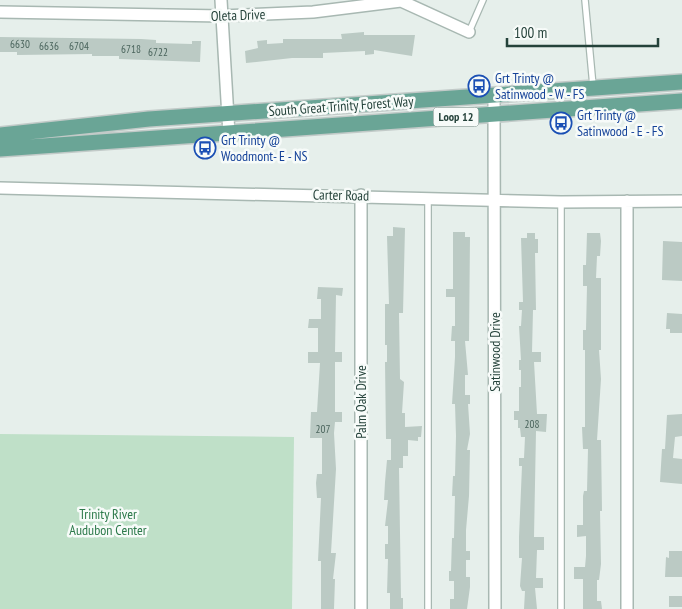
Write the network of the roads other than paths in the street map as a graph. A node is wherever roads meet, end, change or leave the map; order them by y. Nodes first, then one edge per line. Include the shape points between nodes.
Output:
1 (221, 0) edge
2 (401, 0) edge
3 (483, 0) edge
4 (585, 0) edge
5 (0, 12) edge
6 (222, 16) junction
7 (469, 32) joint
8 (682, 82) edge
9 (594, 88) junction
10 (494, 95) junction
11 (682, 101) edge
12 (228, 114) junction
13 (494, 114) junction
14 (229, 134) junction
15 (0, 135) edge
16 (0, 149) edge
17 (0, 188) edge
18 (361, 196) junction
19 (428, 198) junction
20 (494, 200) junction
21 (626, 201) junction
22 (682, 201) edge
23 (561, 202) junction
24 (361, 609) edge
25 (428, 609) edge
26 (495, 609) edge
27 (561, 609) edge
28 (627, 609) edge

1 - 6 street
2 - 6 street, Oleta Drive via 313,12
2 - 7 street, Oleta Drive
3 - 7 lane
4 - 9 lane
5 - 6 street, Oleta Drive
6 - 12 street
8 - 9 main road, South Great Trinity Forest Way / Loop 12
9 - 10 main road, South Great Trinity Forest Way / Loop 12
10 - 12 main road, South Great Trinity Forest Way / Loop 12
10 - 13 street, Satinwood Drive
11 - 13 main road, South Great Trinity Forest Way / Loop 12
12 - 14 street
12 - 15 main road, South Great Trinity Forest Way / Loop 12
13 - 14 main road, South Great Trinity Forest Way / Loop 12
13 - 20 street, Satinwood Drive
14 - 16 main road, South Great Trinity Forest Way / Loop 12
17 - 18 street, Carter Road
18 - 19 street, Carter Road
18 - 24 street, Palm Oak Drive
19 - 20 street, Carter Road
19 - 25 lane
20 - 23 street, Carter Road
20 - 26 street, Satinwood Drive
21 - 22 street, Carter Road
21 - 23 street, Carter Road
21 - 28 street
23 - 27 lane

